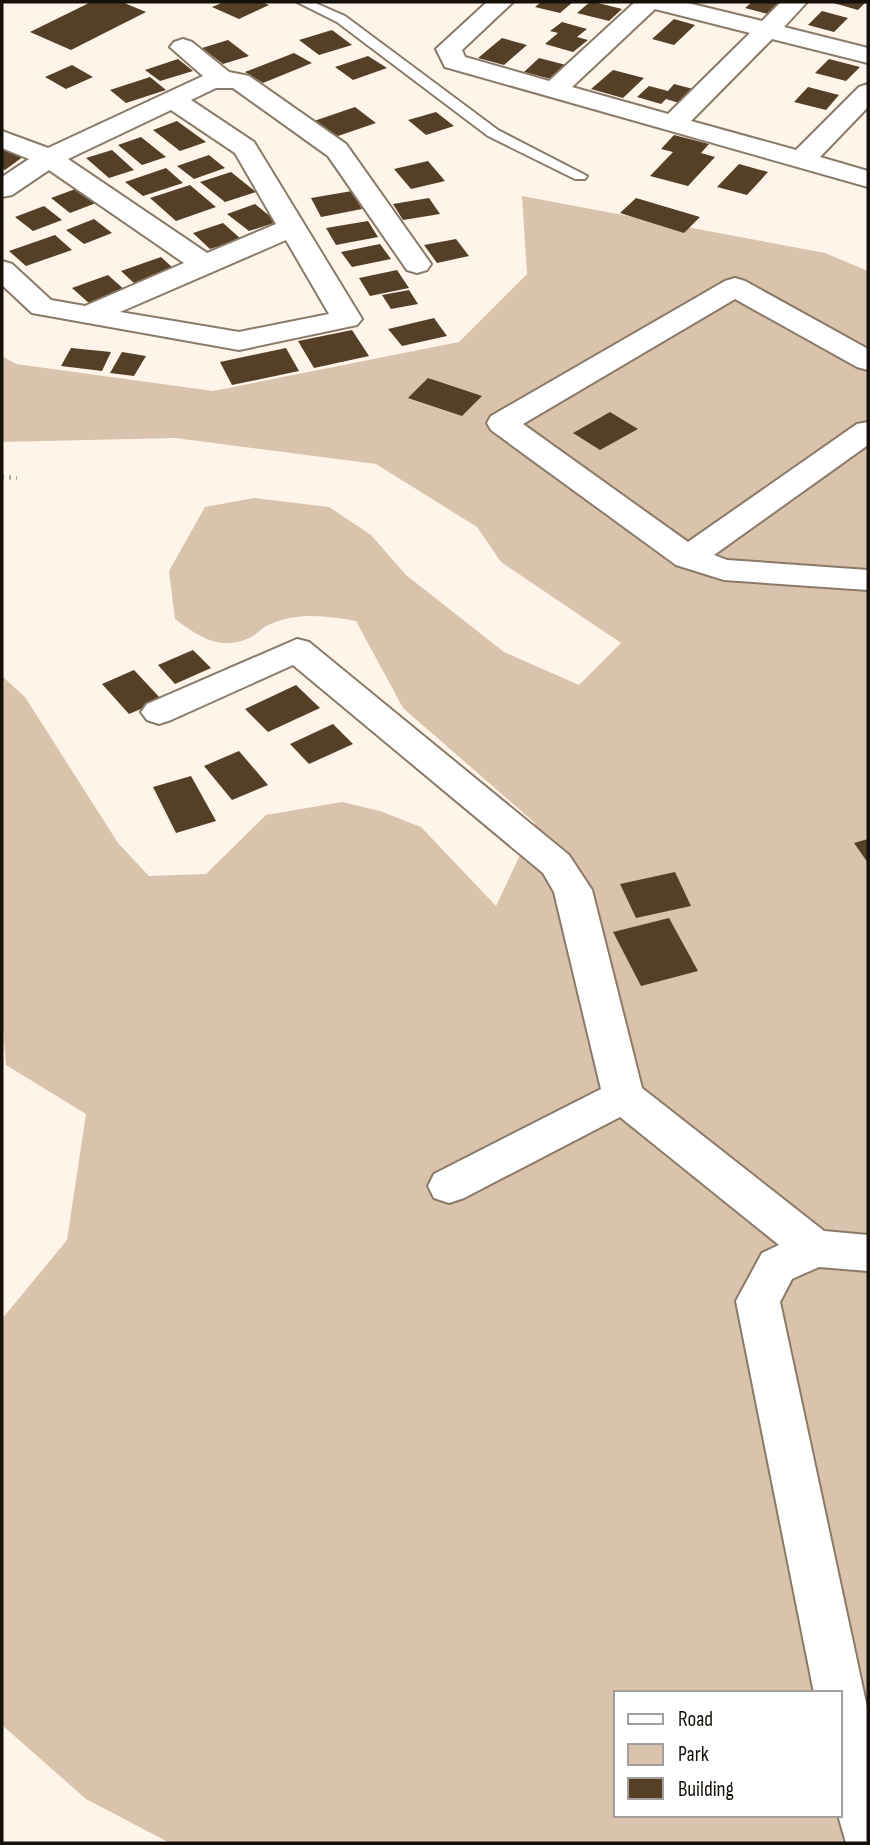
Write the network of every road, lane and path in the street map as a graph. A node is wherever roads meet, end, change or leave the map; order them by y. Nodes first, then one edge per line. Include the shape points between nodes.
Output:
1 (303, 2) edge
2 (501, 2) edge
3 (649, 2) edge
4 (656, 2) edge
5 (795, 2) edge
6 (766, 30) junction
7 (183, 47) dead end
8 (868, 56) edge
9 (222, 79) junction
10 (553, 90) junction
11 (868, 92) edge
12 (173, 100) junction
13 (672, 125) junction
14 (2, 139) edge
15 (49, 158) junction
16 (802, 160) junction
17 (580, 176) dead end
18 (868, 179) edge
19 (2, 189) edge
20 (292, 227) junction
21 (204, 264) junction
22 (418, 264) dead end
23 (2, 270) edge
24 (86, 316) junction
25 (868, 361) edge
26 (868, 431) edge
27 (2, 477) edge
28 (17, 478) dead end
29 (688, 558) junction
30 (868, 580) edge
31 (159, 712) dead end
32 (622, 1096) junction
33 (449, 1186) dead end
34 (815, 1250) junction
35 (868, 1253) edge
36 (839, 1691) edge
37 (842, 1705) edge
38 (868, 1833) edge

1 - 17 lane via 341,19 493,133
2 - 10 street via 449,49 454,62
3 - 10 street
4 - 6 street
5 - 6 street
6 - 8 street
6 - 13 street
7 - 9 street
9 - 12 street
9 - 22 street via 240,82 337,150
10 - 13 street
11 - 16 street
12 - 15 street
12 - 20 street via 245,148
13 - 16 street
14 - 15 street
15 - 19 street
15 - 21 street
16 - 18 street
20 - 21 street
20 - 24 street via 347,319 239,341
21 - 24 street
23 - 24 street via 43,307
25 - 29 street via 735,287 502,423
26 - 29 street
27 - 28 path
29 - 30 street via 724,570
31 - 32 street via 297,650 546,855 573,890
32 - 33 street
32 - 34 street
34 - 35 street
34 - 36 street via 777,1266 758,1301
37 - 38 street

